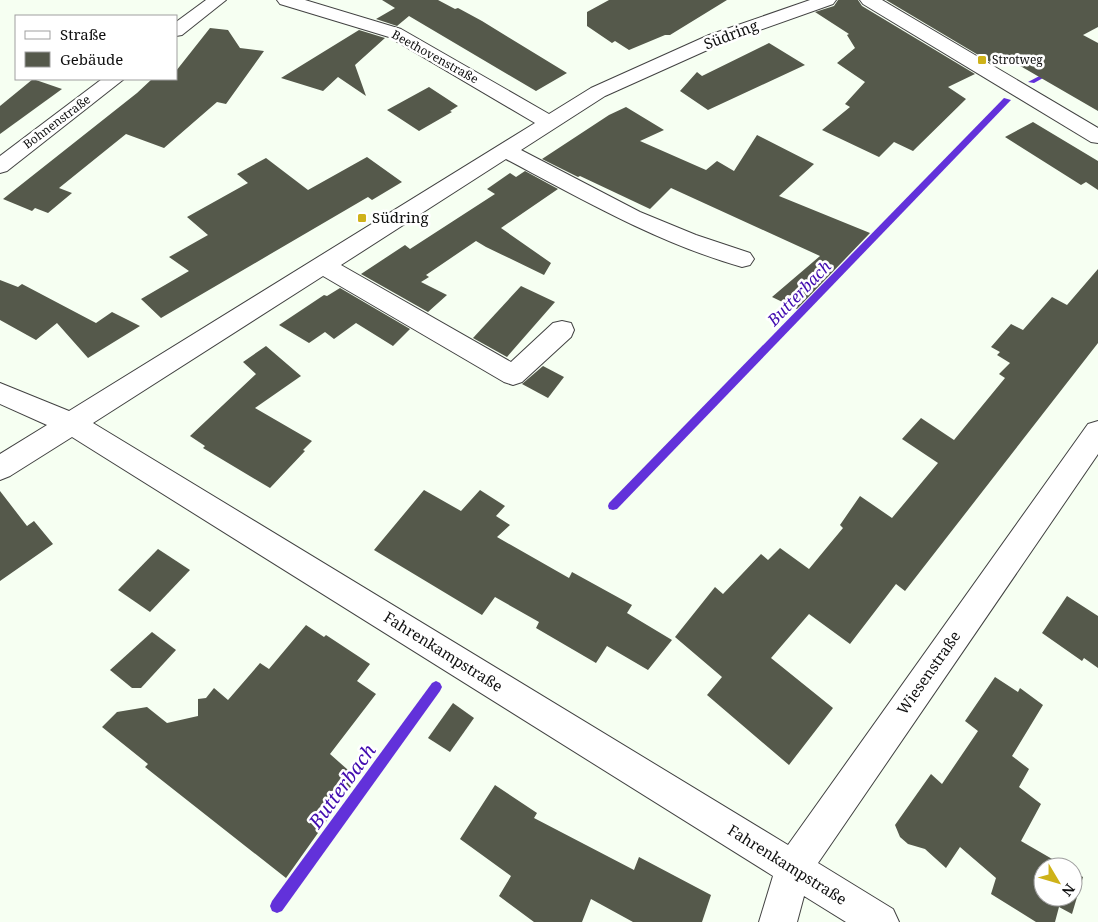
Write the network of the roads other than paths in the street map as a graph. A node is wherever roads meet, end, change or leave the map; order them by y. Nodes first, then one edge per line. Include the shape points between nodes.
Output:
1 (217, 0) edge
2 (286, 0) edge
3 (827, 0) edge
4 (869, 0) edge
5 (178, 29) edge
6 (113, 80) edge
7 (548, 122) junction
8 (1098, 137) edge
9 (504, 150) junction
10 (0, 166) edge
11 (742, 259) dead end
12 (323, 265) junction
13 (562, 330) dead end
14 (0, 393) edge
15 (73, 424) junction
16 (1098, 432) edge
17 (0, 468) edge
18 (793, 868) junction
19 (778, 922) edge
20 (880, 922) edge

1 - 5 street
2 - 7 street, Beethovenstraße via 395,33
3 - 7 street, Südring via 716,39 598,92
4 - 8 street
6 - 10 street, Bohnenstraße
7 - 9 street, Südring
9 - 11 street via 632,217
9 - 12 street, Südring
12 - 13 street via 512,375
12 - 15 street, Südring
14 - 15 street, Fahrenkampstraße
15 - 17 street, Südring
15 - 18 street, Fahrenkampstraße
16 - 18 street, Wiesenstraße
18 - 19 street, Wiesenstraße
18 - 20 street, Fahrenkampstraße

